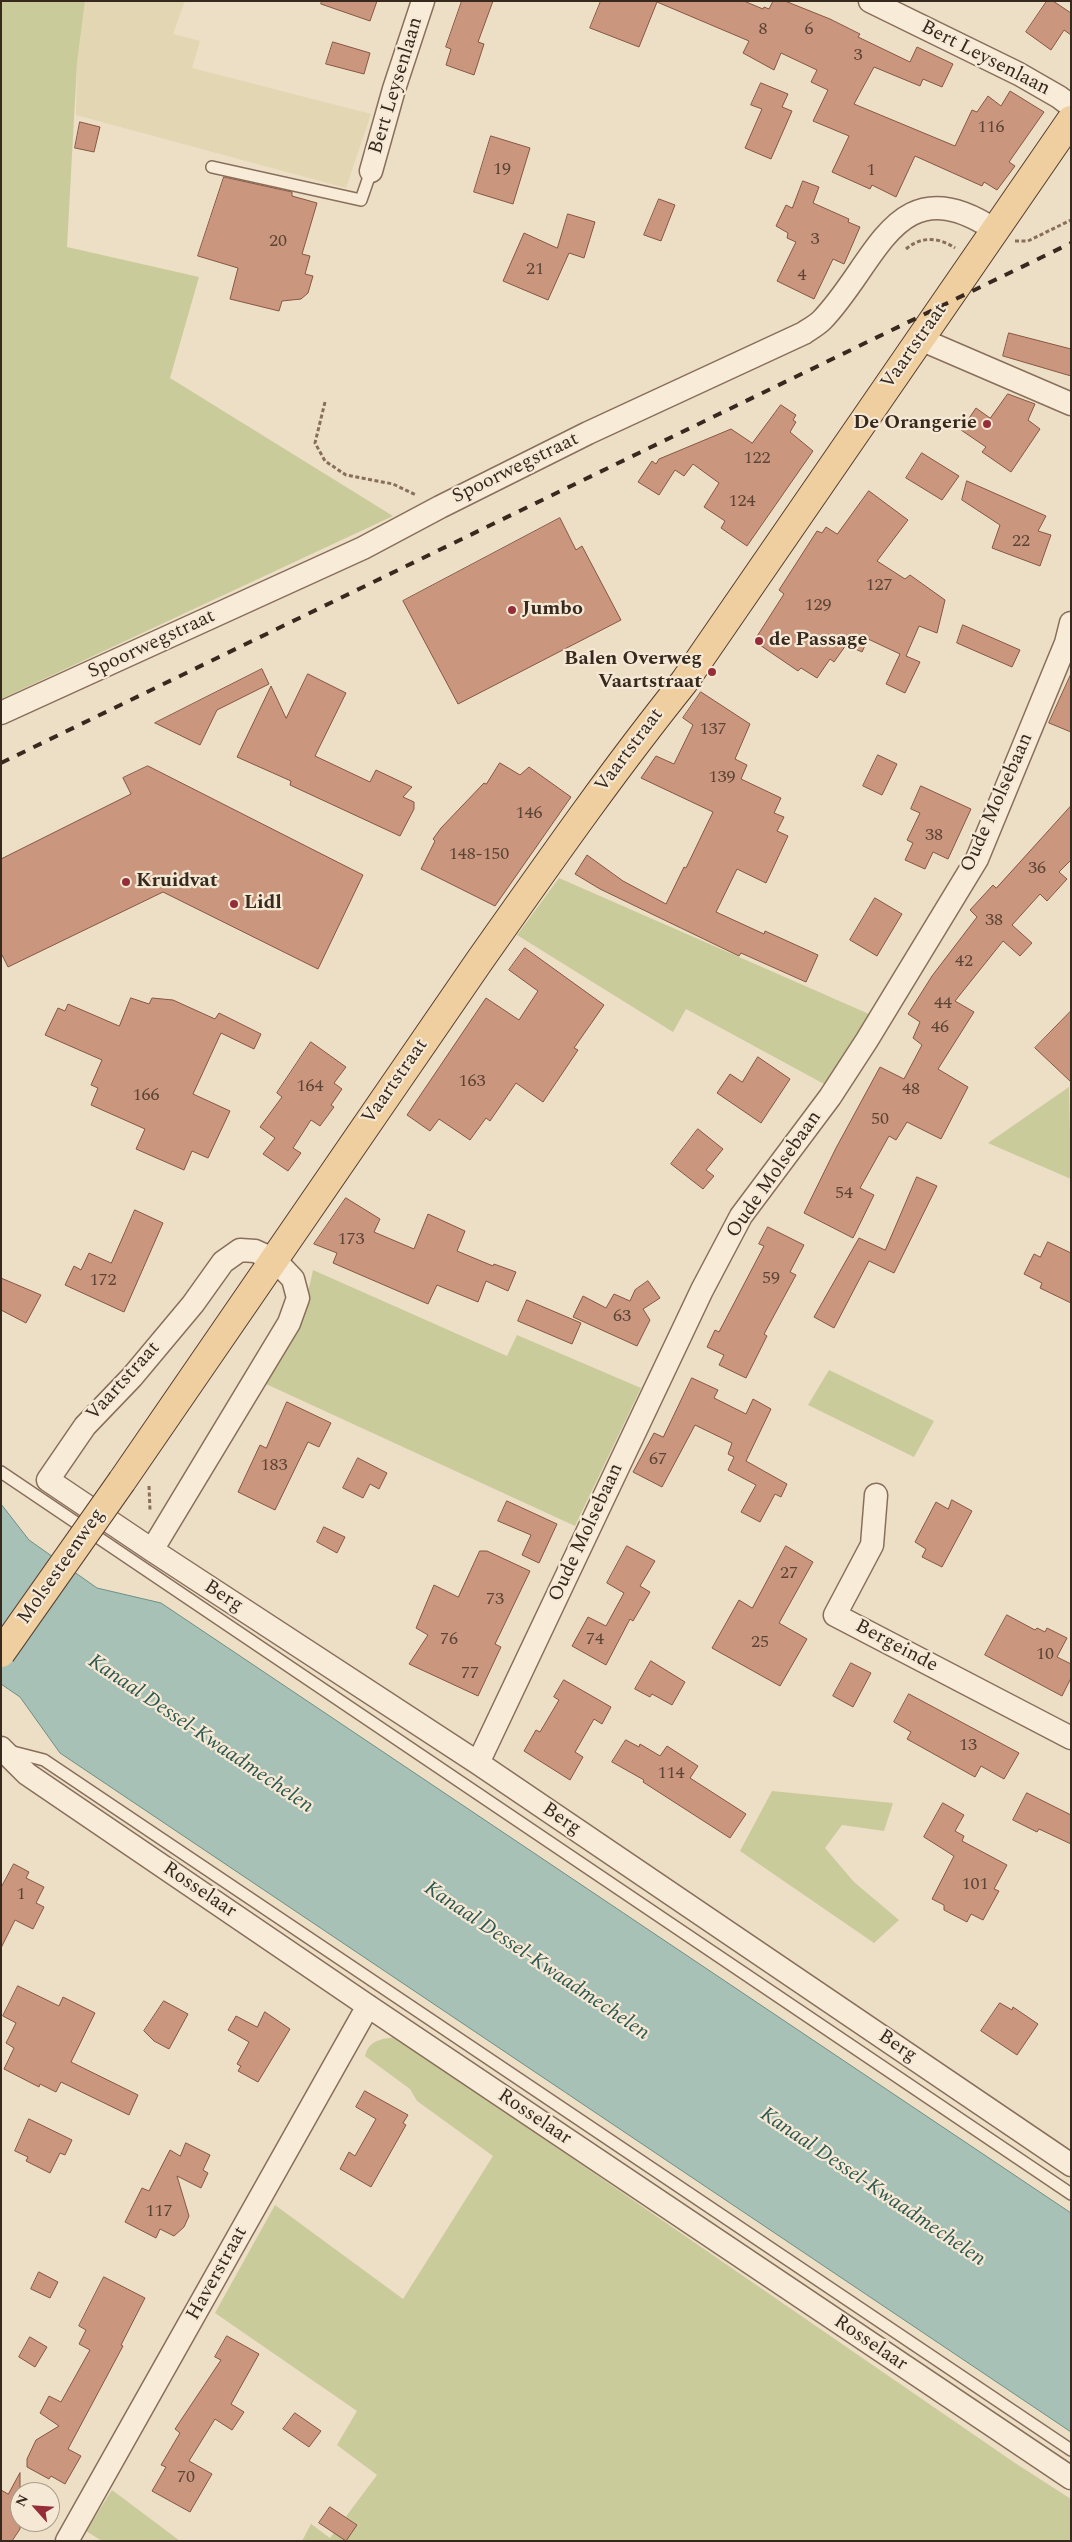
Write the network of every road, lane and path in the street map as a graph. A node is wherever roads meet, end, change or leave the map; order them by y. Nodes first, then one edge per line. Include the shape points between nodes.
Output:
1 (423, 1) edge
2 (870, 1) edge
3 (1071, 106) edge
4 (1071, 120) edge
5 (212, 167) dead end
6 (371, 171) joint
7 (1071, 220) edge
8 (995, 230) junction
9 (901, 255) dead end
10 (974, 261) junction
11 (920, 339) junction
12 (325, 402) dead end
13 (1071, 404) edge
14 (440, 507) junction
15 (1071, 623) edge
16 (1, 713) edge
17 (275, 1260) junction
18 (1, 1472) edge
19 (135, 1482) junction
20 (42, 1488) junction
21 (876, 1495) dead end
22 (150, 1512) dead end
23 (147, 1559) junction
24 (1, 1653) edge
25 (1071, 1738) edge
26 (2, 1751) edge
27 (478, 1763) junction
28 (368, 2006) junction
29 (1071, 2165) edge
30 (1071, 2194) edge
31 (1071, 2450) edge
32 (1071, 2478) edge
33 (67, 2541) edge

1 - 6 street, Bert Leysenlaan
2 - 3 street, Bert Leysenlaan via 1019,74
4 - 8 main road, Vaartstraat
5 - 6 lane via 361,200
7 - 8 path via 1023,242
8 - 10 main road, Vaartstraat
8 - 14 street, Spoorwegstraat via 975,216 955,209 927,208 913,212 886,235 822,320 804,333 588,433
9 - 10 path via 914,243 936,239 950,244
10 - 11 main road, Vaartstraat
11 - 13 street
11 - 17 main road, Vaartstraat via 684,682 626,754 382,1100
12 - 14 path via 315,443 325,461 346,474 393,484
14 - 16 street, Spoorwegstraat via 362,548
15 - 27 street, Oude Molsebaan via 1066,643 977,859 830,1097 741,1216 702,1290
17 - 19 main road, Vaartstraat
17 - 20 street, Vaartstraat via 255,1251 240,1250 223,1262 193,1304 132,1377 85,1426
17 - 23 street, Vaartstraat via 293,1279 298,1298 289,1323
18 - 20 lane
19 - 22 path
19 - 24 main road, Molsesteenweg, bridge
20 - 23 street, Berg
21 - 25 street, Bergeinde via 872,1545 835,1615
23 - 27 street, Berg
23 - 30 lane
26 - 28 street, Rosselaar via 27,1774
26 - 31 lane via 44,1760
27 - 29 street, Berg
28 - 32 street, Rosselaar
28 - 33 street, Haverstraat

